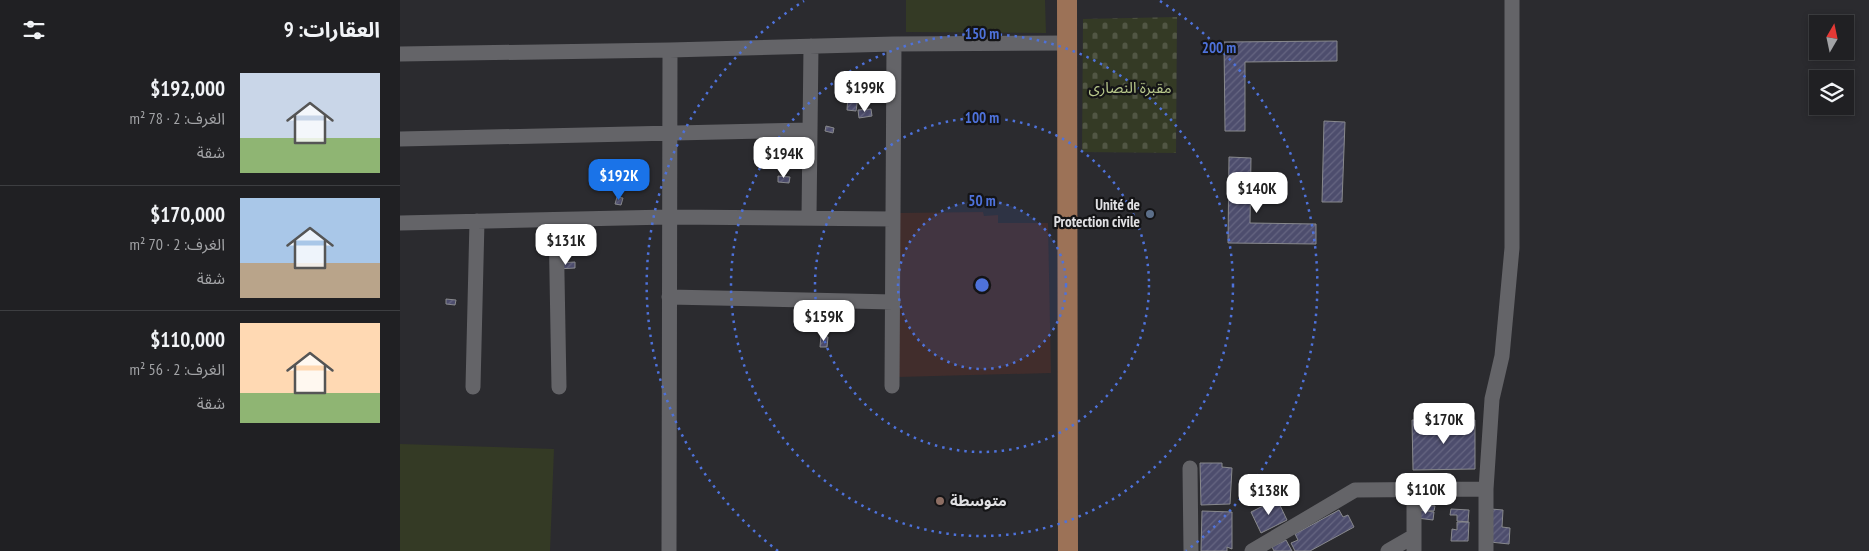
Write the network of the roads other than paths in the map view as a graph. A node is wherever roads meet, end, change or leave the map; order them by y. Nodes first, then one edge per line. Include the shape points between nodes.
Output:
1 (1068, 0) edge
2 (1512, 0) edge
3 (1068, 43) junction
4 (894, 44) junction
5 (811, 46) junction
6 (670, 50) junction
7 (400, 54) edge
8 (810, 130) junction
9 (670, 132) junction
10 (400, 138) edge
11 (669, 217) junction
12 (809, 217) junction
13 (893, 219) junction
14 (556, 220) junction
15 (477, 221) junction
16 (400, 222) edge
17 (669, 297) junction
18 (893, 302) junction
19 (892, 386) dead end
20 (473, 387) dead end
21 (560, 387) dead end
22 (1190, 468) dead end
23 (1486, 489) junction
24 (1414, 490) junction
25 (1414, 536) junction
26 (669, 551) edge
27 (1068, 551) edge
28 (1191, 551) edge
29 (1252, 551) edge
30 (1388, 551) edge
31 (1414, 551) edge
32 (1486, 551) edge

1 - 3 main road
2 - 23 street via 1512,248 1502,356 1492,399
3 - 4 street
3 - 27 main road
4 - 5 street
4 - 13 street
5 - 6 street
5 - 8 street
6 - 7 street
6 - 9 street
8 - 9 street
8 - 12 street
9 - 10 street
9 - 11 street
11 - 12 street
11 - 14 street
11 - 17 street
12 - 13 street
13 - 18 street
14 - 15 street
14 - 21 street
15 - 16 street
15 - 20 street
17 - 18 street
17 - 26 street
18 - 19 street
22 - 28 street
23 - 24 street
23 - 32 street
24 - 25 street
24 - 29 street via 1355,490
25 - 30 street
25 - 31 street

